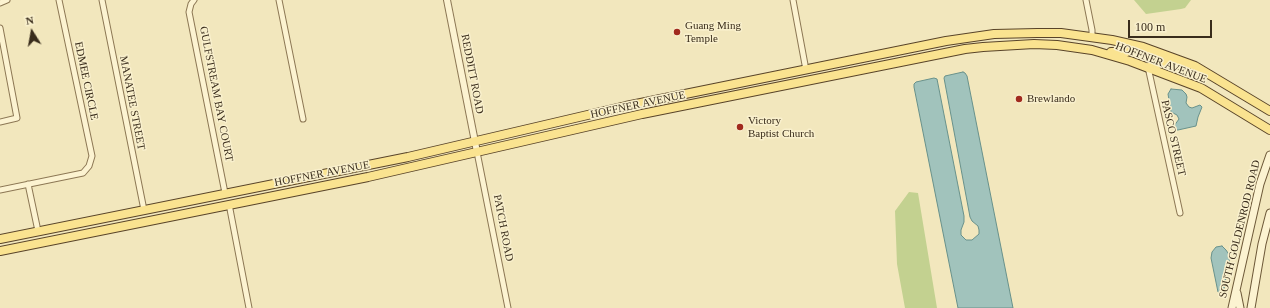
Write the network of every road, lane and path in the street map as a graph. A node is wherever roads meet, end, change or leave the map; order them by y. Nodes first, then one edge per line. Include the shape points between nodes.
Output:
1 (7, 0) edge
2 (59, 0) edge
3 (102, 0) edge
4 (194, 0) edge
5 (279, 0) edge
6 (447, 0) edge
7 (793, 0) edge
8 (1086, 0) edge
9 (0, 3) edge
10 (0, 28) edge
11 (1092, 37) junction
12 (1068, 46) junction
13 (1143, 47) junction
14 (885, 54) junction
15 (1148, 67) junction
16 (806, 70) junction
17 (822, 78) junction
18 (1217, 79) junction
19 (711, 89) junction
20 (755, 92) junction
21 (635, 105) junction
22 (1261, 105) junction
23 (1270, 107) edge
24 (675, 108) junction
25 (1270, 111) edge
26 (304, 118) dead end
27 (0, 122) edge
28 (597, 124) junction
29 (1270, 130) edge
30 (475, 141) junction
31 (478, 152) junction
32 (1270, 155) edge
33 (28, 184) junction
34 (260, 187) junction
35 (0, 190) edge
36 (225, 194) junction
37 (229, 204) junction
38 (144, 210) junction
39 (189, 212) junction
40 (1180, 213) dead end
41 (1270, 213) edge
42 (114, 216) junction
43 (38, 231) junction
44 (0, 239) edge
45 (54, 240) junction
46 (0, 246) edge
47 (0, 251) edge
48 (1237, 287) junction
49 (249, 308) edge
50 (508, 308) edge
51 (1232, 308) edge
52 (1240, 308) edge
53 (1251, 308) edge

1 - 9 street
2 - 33 street, EDMEE CIRCLE via 92,156 89,166 83,173
3 - 38 street, MANATEE STREET
4 - 36 street, GULFSTREAM BAY COURT via 189,12
5 - 26 street
6 - 30 street, REDDITT ROAD
7 - 16 street
8 - 11 street
10 - 27 street via 17,118
11 - 13 main road, HOFFNER AVENUE
11 - 14 main road, HOFFNER AVENUE via 1037,32 994,34
12 - 13 main road via 1078,45 1110,52
12 - 15 main road, HOFFNER AVENUE via 1108,54
12 - 17 main road, HOFFNER AVENUE via 1034,44 965,49
13 - 18 main road, HOFFNER AVENUE via 1195,66
14 - 16 main road, HOFFNER AVENUE
14 - 17 main road via 877,60 827,71
15 - 18 main road via 1166,62 1175,63
15 - 29 main road, HOFFNER AVENUE via 1201,88
15 - 40 street, PASCO STREET
16 - 19 main road, HOFFNER AVENUE
16 - 20 main road via 802,78 763,86
17 - 20 main road, HOFFNER AVENUE
18 - 22 main road, HOFFNER AVENUE
19 - 21 main road, HOFFNER AVENUE
19 - 24 main road via 700,98 682,102
20 - 24 main road, HOFFNER AVENUE
21 - 28 main road via 607,115
21 - 30 main road, HOFFNER AVENUE
22 - 23 main road
22 - 25 main road, HOFFNER AVENUE
24 - 28 main road, HOFFNER AVENUE
28 - 31 main road, HOFFNER AVENUE
30 - 31 street, REDDITT ROAD
30 - 34 main road, HOFFNER AVENUE
31 - 37 main road, HOFFNER AVENUE
31 - 50 street, PATCH ROAD
32 - 48 main road, SOUTH GOLDENROD ROAD via 1260,184
33 - 35 street
33 - 43 street
34 - 36 main road, HOFFNER AVENUE
34 - 37 main road via 239,195
36 - 38 main road, HOFFNER AVENUE
36 - 39 main road via 214,202 198,206
37 - 39 main road, HOFFNER AVENUE
37 - 49 street
38 - 42 main road, HOFFNER AVENUE
39 - 45 main road, HOFFNER AVENUE
41 - 53 main road
42 - 43 main road, HOFFNER AVENUE
42 - 45 main road via 108,221 60,232
43 - 44 main road, HOFFNER AVENUE
43 - 46 main road via 28,241
45 - 47 main road, HOFFNER AVENUE
48 - 51 main road, SOUTH GOLDENROD ROAD
48 - 52 main road

